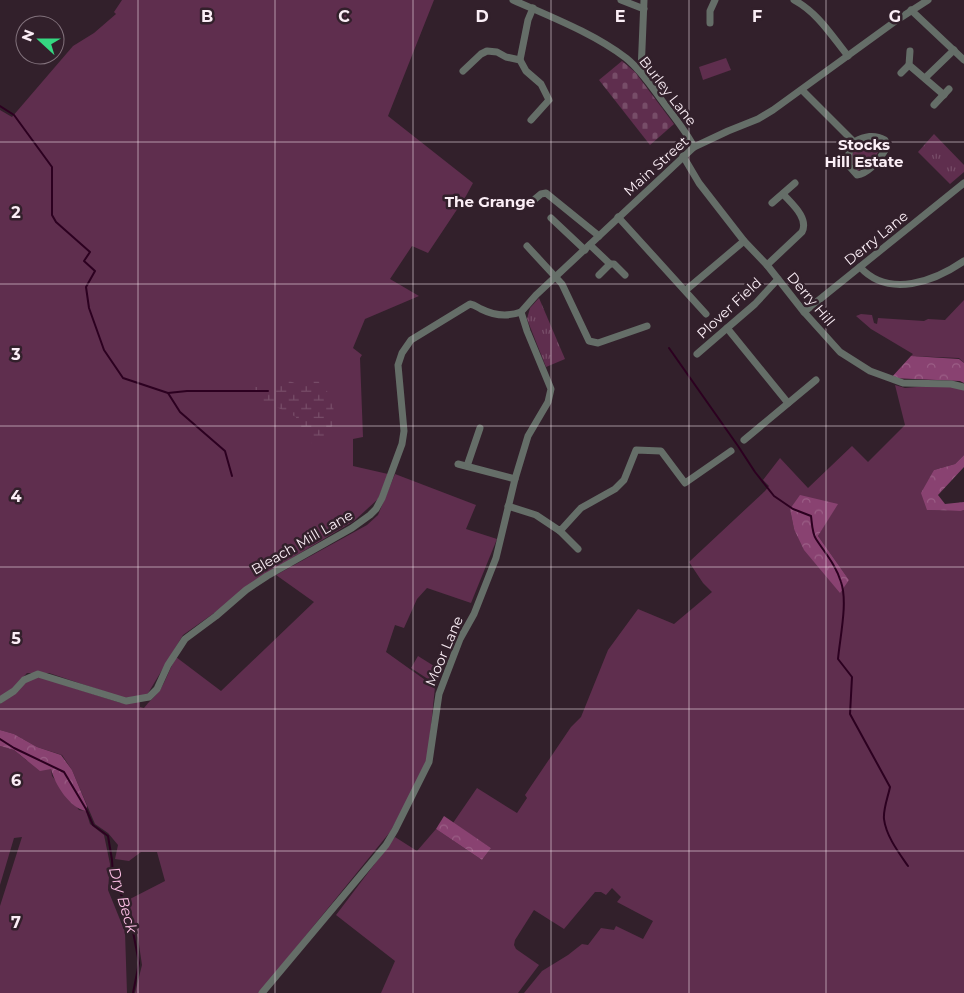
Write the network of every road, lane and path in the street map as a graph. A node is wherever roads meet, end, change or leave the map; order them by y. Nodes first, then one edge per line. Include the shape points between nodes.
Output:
1 (513, 0) edge
2 (622, 0) edge
3 (644, 0) edge
4 (715, 0) edge
5 (794, 0) edge
6 (928, 0) edge
7 (533, 8) junction
8 (644, 9) junction
9 (911, 10) junction
10 (710, 23) dead end
11 (954, 50) junction
12 (910, 51) dead end
13 (848, 56) junction
14 (520, 60) junction
15 (964, 60) edge
16 (910, 65) junction
17 (463, 71) dead end
18 (641, 72) junction
19 (901, 73) dead end
20 (926, 78) junction
21 (802, 90) junction
22 (934, 105) dead end
23 (531, 120) dead end
24 (854, 142) junction
25 (694, 147) junction
26 (683, 156) junction
27 (795, 182) dead end
28 (964, 183) edge
29 (783, 194) junction
30 (535, 199) dead end
31 (772, 203) dead end
32 (618, 217) junction
33 (552, 218) dead end
34 (599, 236) junction
35 (744, 241) junction
36 (527, 246) dead end
37 (587, 247) junction
38 (964, 261) edge
39 (610, 264) junction
40 (767, 266) junction
41 (860, 267) junction
42 (599, 275) dead end
43 (625, 275) dead end
44 (556, 277) junction
45 (778, 279) junction
46 (686, 290) junction
47 (521, 312) junction
48 (804, 312) junction
49 (706, 314) dead end
50 (646, 326) dead end
51 (727, 328) junction
52 (697, 354) dead end
53 (816, 380) dead end
54 (964, 387) edge
55 (788, 403) junction
56 (480, 428) dead end
57 (744, 440) dead end
58 (730, 450) dead end
59 (458, 464) dead end
60 (467, 466) junction
61 (515, 479) junction
62 (508, 506) junction
63 (560, 531) junction
64 (578, 549) dead end
65 (0, 700) edge
66 (262, 993) edge

1 - 7 street, Burley Lane
2 - 8 street
3 - 8 street
4 - 10 street via 710,11
5 - 13 street via 820,19
6 - 9 street, Main Street
7 - 14 street
7 - 18 street, Burley Lane via 606,45
8 - 18 street
9 - 11 street
9 - 13 street, Main Street
11 - 15 street
11 - 20 street
12 - 16 street
13 - 21 street, Main Street
14 - 17 street via 487,51
14 - 23 street via 549,98
16 - 19 street
16 - 20 street
18 - 25 street, Burley Lane via 688,134
20 - 22 street via 947,92
21 - 24 street
21 - 25 street, Main Street via 758,119
24 - 24 street via 849,153 849,166 857,175 864,174 881,158 887,147 885,140 878,136
25 - 26 street, Main Street
26 - 32 street, Main Street
26 - 35 street, Derry Hill via 699,183
27 - 29 street
28 - 41 street, Derry Lane
29 - 31 street
29 - 40 street via 804,219 805,226
30 - 34 street via 546,193
32 - 34 street, Main Street
32 - 46 street
33 - 37 street
34 - 37 street, Main Street
35 - 40 street, Derry Hill
35 - 46 street
36 - 44 street
37 - 39 street
37 - 44 street, Main Street
38 - 41 street via 933,279 905,284 882,281
39 - 42 street
39 - 43 street
40 - 45 street, Derry Hill
41 - 48 street, Derry Lane
44 - 47 street, Main Street
44 - 50 street via 589,341 598,343
45 - 48 street, Derry Hill
45 - 51 street, Plover Field
46 - 49 street
47 - 61 street, Moor Lane via 551,389 548,402 528,436
47 - 65 street, Bleach Mill Lane via 500,316 470,304 411,340 398,365 404,431 402,444 376,509 352,528 260,580 185,639 157,689 149,697 126,701 38,674 24,680
48 - 54 street, Derry Hill via 840,352 870,371 903,384
51 - 52 street, Plover Field
51 - 55 street
53 - 55 street
55 - 57 street
56 - 60 street
58 - 63 street via 685,483 661,451 636,450 624,480 615,489 581,508
59 - 60 street
60 - 61 street
61 - 62 street, Moor Lane
62 - 63 street via 536,514
62 - 66 street, Moor Lane via 496,558 439,694 429,762 395,830 386,845
63 - 64 street

